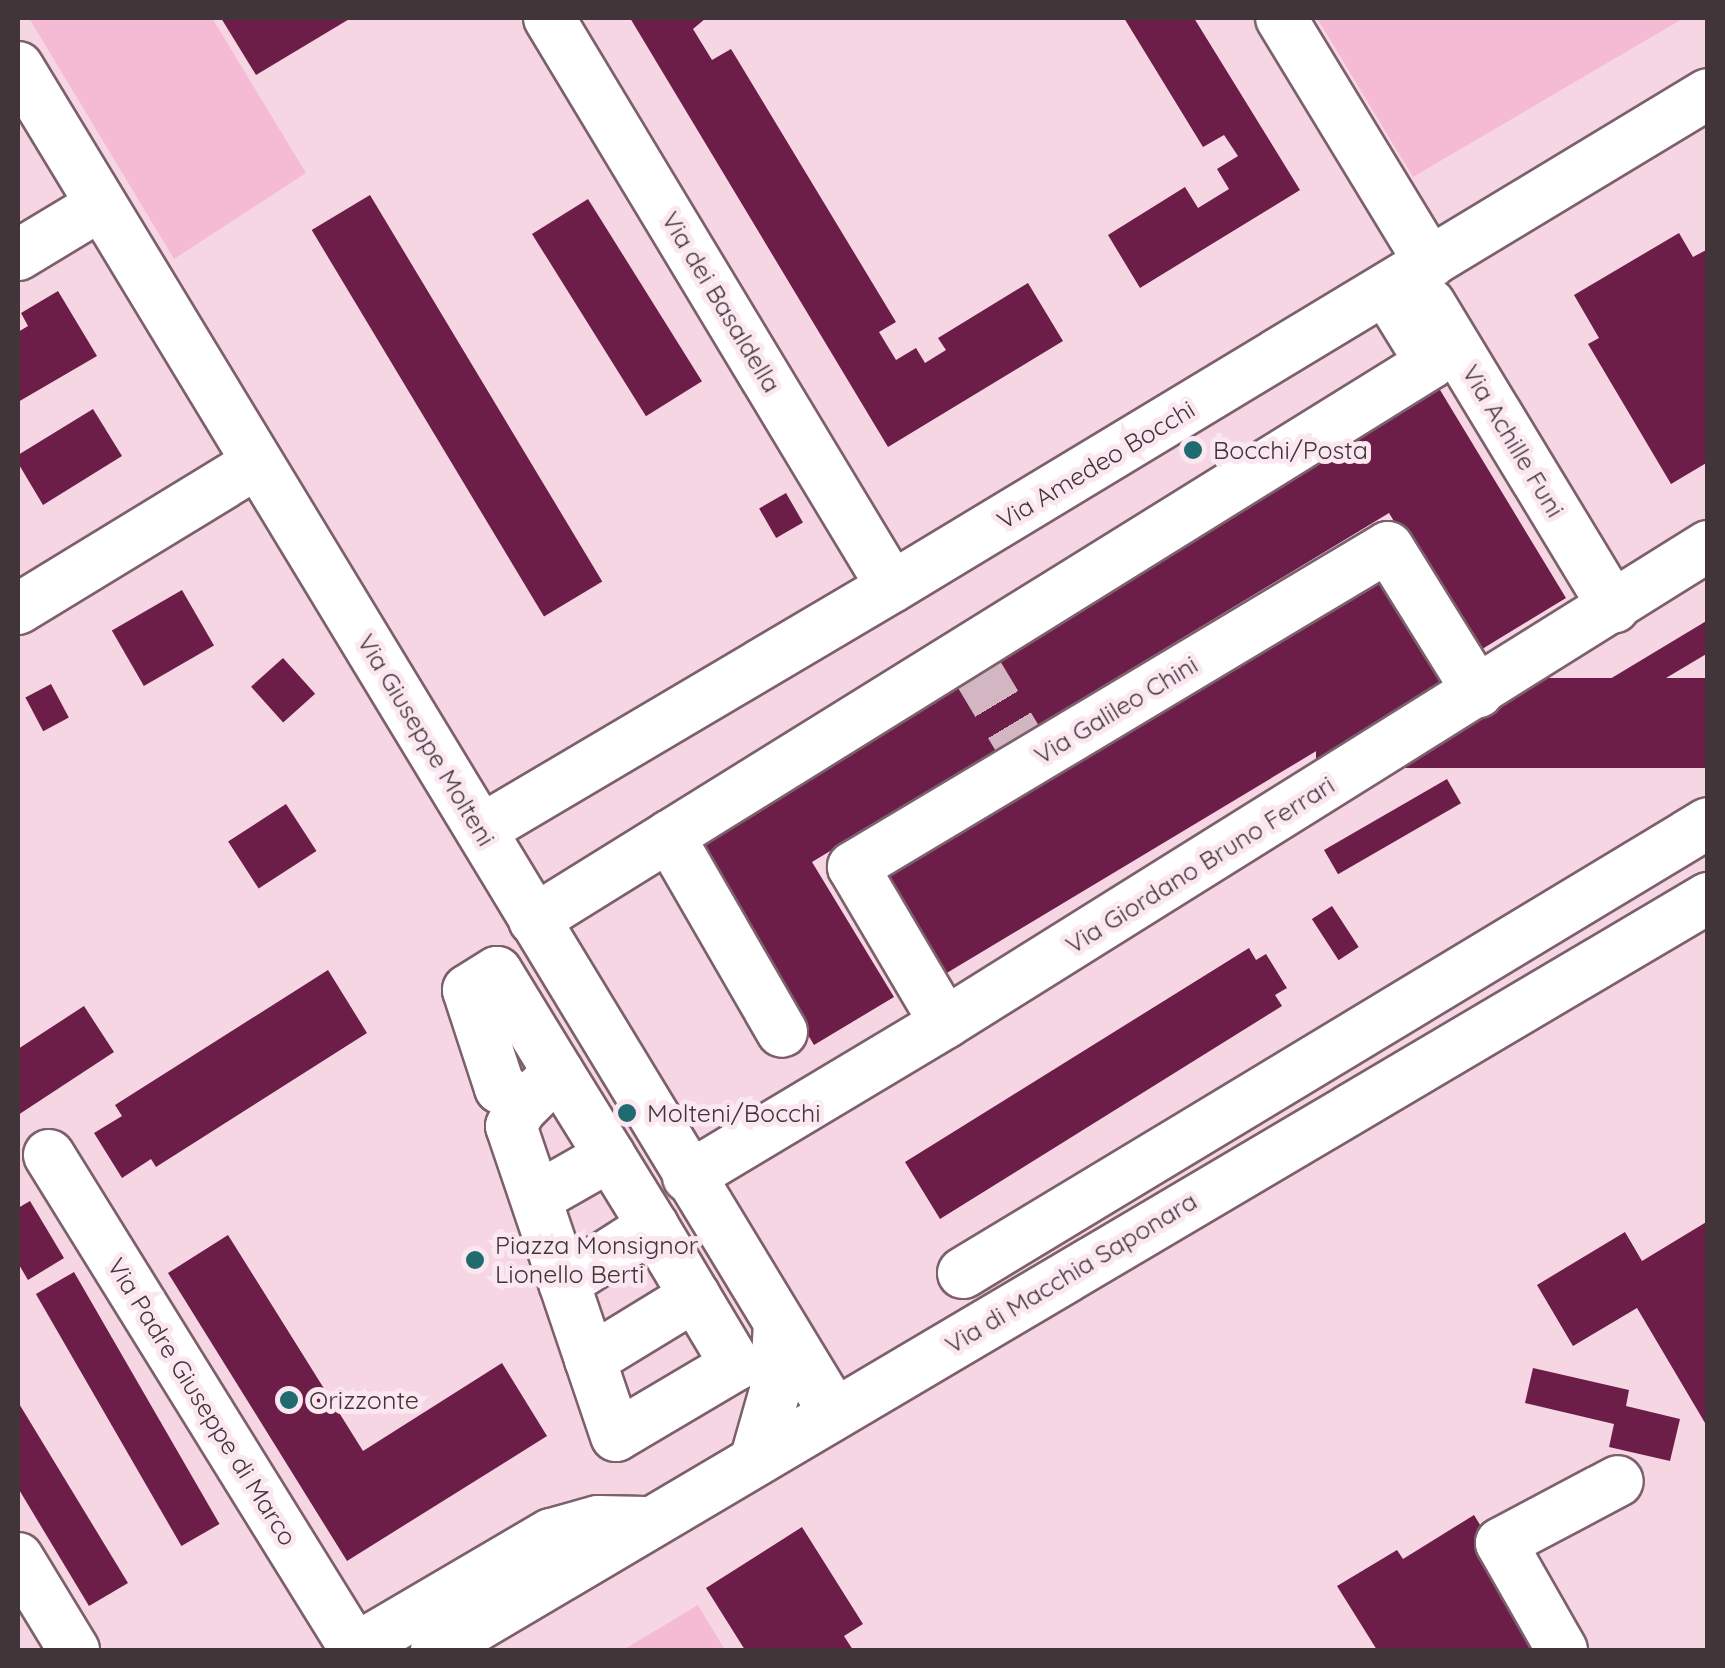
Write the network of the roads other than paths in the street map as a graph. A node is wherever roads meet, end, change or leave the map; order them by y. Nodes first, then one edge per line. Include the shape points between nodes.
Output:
1 (550, 18) edge
2 (1281, 18) edge
3 (18, 66) edge
4 (1708, 94) edge
5 (101, 206) junction
6 (18, 256) edge
7 (1410, 276) junction
8 (257, 463) junction
9 (1708, 546) edge
10 (892, 587) junction
11 (1614, 608) junction
12 (18, 610) edge
13 (1478, 692) junction
14 (1708, 823) edge
15 (481, 830) junction
16 (668, 836) junction
17 (1708, 898) edge
18 (541, 931) junction
19 (944, 1023) junction
20 (1374, 1024) junction
21 (782, 1032) dead end
22 (1407, 1075) junction
23 (542, 1088) junction
24 (49, 1155) dead end
25 (610, 1156) junction
26 (688, 1177) junction
27 (536, 1198) junction
28 (675, 1263) junction
29 (964, 1273) dead end
30 (749, 1275) junction
31 (564, 1283) junction
32 (779, 1324) junction
33 (590, 1360) junction
34 (834, 1413) junction
35 (755, 1460) junction
36 (1618, 1481) dead end
37 (651, 1523) junction
38 (18, 1558) edge
39 (74, 1650) edge
40 (354, 1650) edge
41 (436, 1650) edge
42 (1562, 1650) edge

1 - 10 street, Via dei Basaldella
2 - 7 street, Via Achille Funi
3 - 5 street, Via Giuseppe Molteni
4 - 7 street, Via Amedeo Bocchi
5 - 6 street
5 - 8 street, Via Giuseppe Molteni
7 - 10 street, Via Amedeo Bocchi
7 - 11 street, Via Achille Funi
7 - 16 street via 1431,363 958,663
8 - 12 street
8 - 15 street, Via Giuseppe Molteni
9 - 11 street, Via Giordano Bruno Ferrari
10 - 15 street, Via Amedeo Bocchi
11 - 13 street, Via Giordano Bruno Ferrari
13 - 19 street, Via Giordano Bruno Ferrari
13 - 19 street, Via Galileo Chini via 1388,547 1013,756 852,867
14 - 20 street
15 - 18 street, Via Giuseppe Molteni
16 - 18 street
16 - 21 street
17 - 22 street, Via di Macchia Saponara
18 - 23 street via 503,1026
18 - 26 street, Via Giuseppe Molteni
19 - 26 street, Via Giordano Bruno Ferrari
20 - 22 street
20 - 29 street
22 - 34 street, Via di Macchia Saponara
23 - 25 street
23 - 27 street via 511,1126
24 - 40 street, Via Padre Giuseppe di Marco
25 - 27 street
25 - 28 street
26 - 30 street, Via Giuseppe Molteni
27 - 31 street
28 - 30 street
28 - 31 street
28 - 33 street
28 - 33 street via 736,1366 616,1436
30 - 32 street, Via Giuseppe Molteni
31 - 33 street
32 - 34 street, Via Giuseppe Molteni
32 - 35 street via 776,1391
34 - 35 street, Via di Macchia Saponara
35 - 37 street, Via di Macchia Saponara
36 - 42 street via 1500,1543
37 - 40 street via 598,1521 551,1534
37 - 41 street, Via di Macchia Saponara
38 - 39 street

